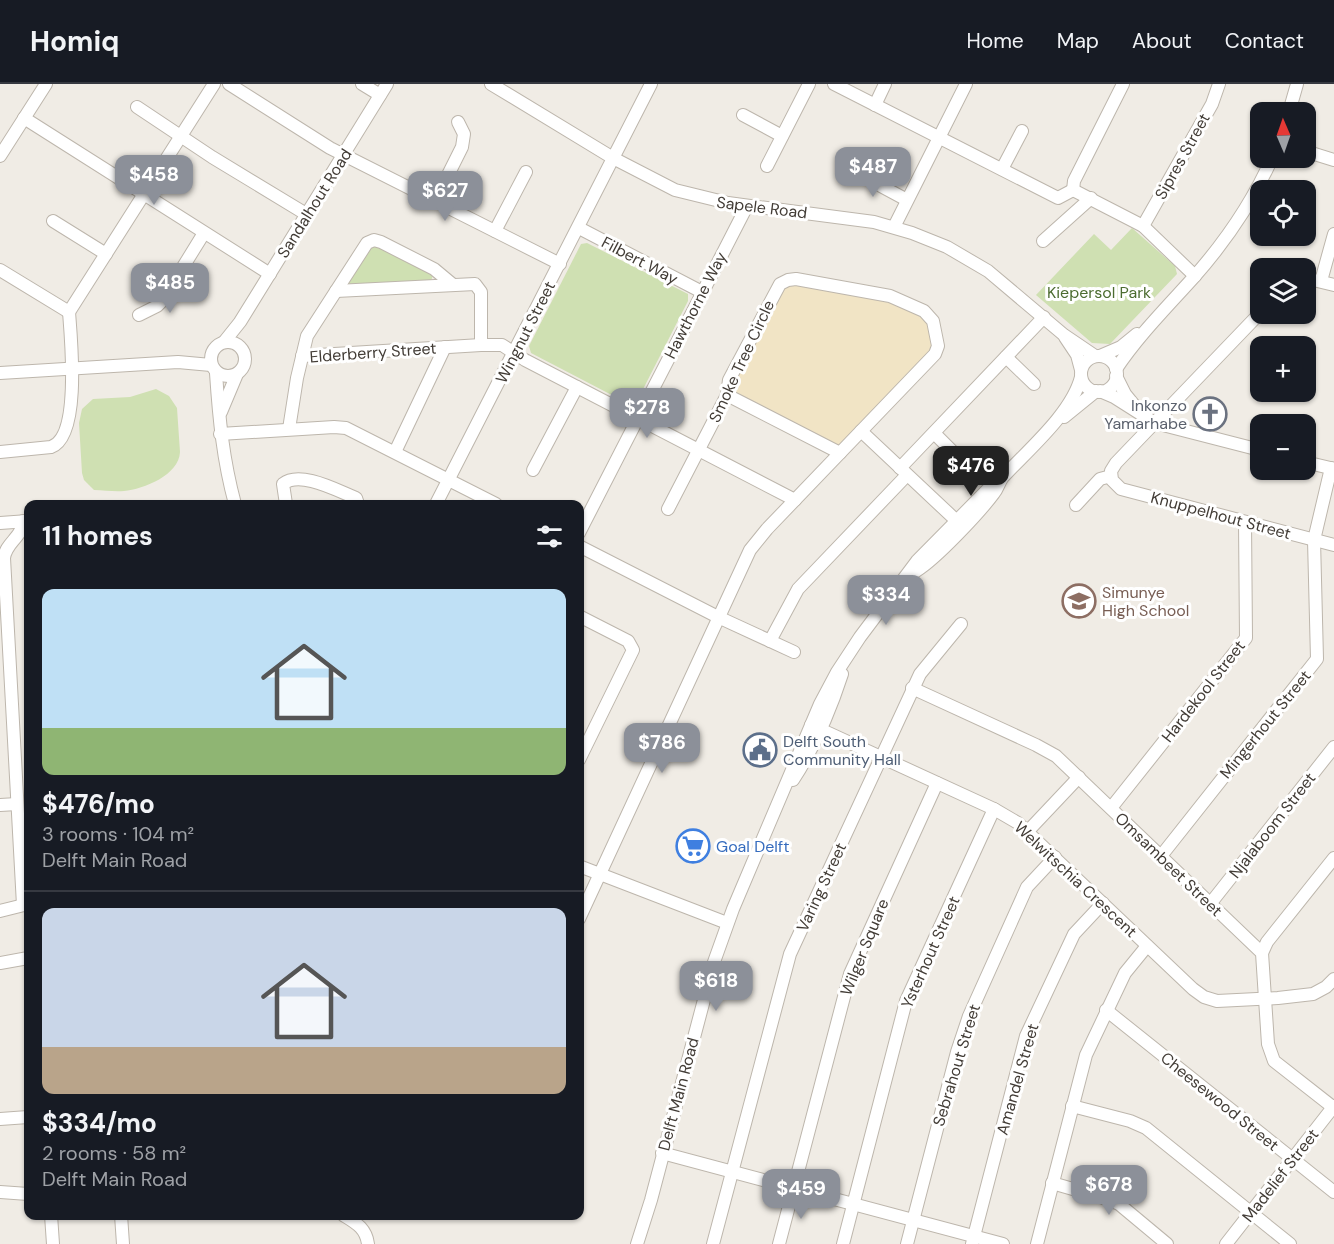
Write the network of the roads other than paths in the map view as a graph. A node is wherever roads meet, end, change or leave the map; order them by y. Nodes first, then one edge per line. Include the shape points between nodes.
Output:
1 (46, 84) edge
2 (214, 84) edge
3 (229, 84) edge
4 (362, 84) edge
5 (387, 84) edge
6 (491, 84) edge
7 (651, 84) edge
8 (809, 84) edge
9 (834, 84) edge
10 (885, 84) edge
11 (966, 84) edge
12 (1123, 84) edge
13 (1219, 84) edge
14 (1297, 84) edge
15 (380, 95) junction
16 (1292, 102) edge
17 (875, 105) junction
18 (137, 107) dead end
19 (743, 115) dead end
20 (24, 118) junction
21 (458, 123) dead end
22 (1022, 131) dead end
23 (181, 136) junction
24 (782, 136) junction
25 (939, 137) junction
26 (344, 154) junction
27 (1316, 154) edge
28 (0, 156) edge
29 (613, 158) junction
30 (1334, 160) edge
31 (767, 165) dead end
32 (855, 167) dead end
33 (1267, 168) edge
34 (1002, 169) junction
35 (526, 171) dead end
36 (1073, 190) junction
37 (144, 194) junction
38 (1058, 198) junction
39 (1091, 198) junction
40 (907, 200) junction
41 (435, 201) junction
42 (747, 206) junction
43 (306, 214) junction
44 (1069, 218) junction
45 (53, 220) dead end
46 (1143, 226) junction
47 (894, 227) junction
48 (579, 228) junction
49 (495, 231) junction
50 (204, 233) junction
51 (1334, 234) edge
52 (1043, 241) dead end
53 (106, 254) junction
54 (560, 264) junction
55 (1, 272) edge
56 (270, 274) junction
57 (1195, 276) junction
58 (1316, 280) edge
59 (1321, 281) junction
60 (452, 284) junction
61 (1334, 285) edge
62 (336, 291) junction
63 (702, 292) junction
64 (69, 312) junction
65 (139, 315) dead end
66 (1044, 317) junction
67 (1155, 320) junction
68 (240, 322) junction
69 (1250, 323) edge
70 (1064, 335) junction
71 (482, 345) junction
72 (219, 346) junction
73 (445, 347) junction
74 (242, 349) junction
75 (515, 353) junction
76 (302, 356) junction
77 (1098, 356) junction
78 (1006, 357) junction
79 (178, 362) junction
80 (72, 369) junction
81 (214, 369) junction
82 (0, 373) edge
83 (1116, 373) junction
84 (237, 374) junction
85 (1081, 374) junction
86 (1034, 384) dead end
87 (577, 387) junction
88 (1098, 391) junction
89 (727, 395) junction
90 (1139, 412) junction
91 (219, 416) junction
92 (638, 417) junction
93 (1155, 423) junction
94 (289, 429) junction
95 (861, 431) junction
96 (934, 433) junction
97 (1046, 433) junction
98 (220, 434) junction
99 (1250, 447) edge
100 (700, 449) junction
101 (0, 452) edge
102 (395, 452) junction
103 (840, 453) junction
104 (959, 458) dead end
105 (1316, 465) edge
106 (1332, 469) edge
107 (533, 470) dead end
108 (904, 471) junction
109 (1111, 478) junction
110 (448, 480) junction
111 (234, 500) edge
112 (285, 500) edge
113 (357, 500) edge
114 (438, 500) edge
115 (488, 500) edge
116 (795, 500) junction
117 (1076, 505) dead end
118 (668, 509) dead end
119 (24, 521) edge
120 (1245, 522) junction
121 (0, 523) edge
122 (584, 523) edge
123 (959, 524) junction
124 (24, 525) edge
125 (1314, 540) junction
126 (1334, 545) edge
127 (584, 549) edge
128 (3, 591) edge
129 (718, 617) junction
130 (584, 619) edge
131 (961, 624) dead end
132 (770, 641) junction
133 (794, 651) dead end
134 (912, 688) junction
135 (5, 693) edge
136 (815, 727) junction
137 (1334, 747) edge
138 (584, 750) edge
139 (881, 758) junction
140 (1079, 777) junction
141 (937, 783) junction
142 (17, 804) junction
143 (0, 805) edge
144 (1111, 808) junction
145 (994, 809) junction
146 (1028, 831) junction
147 (1161, 856) junction
148 (1055, 857) junction
149 (1334, 858) edge
150 (584, 868) edge
151 (599, 875) junction
152 (24, 882) edge
153 (1103, 903) junction
154 (1210, 904) junction
155 (24, 905) edge
156 (584, 907) edge
157 (0, 911) edge
158 (727, 923) junction
159 (1147, 946) junction
160 (1262, 953) junction
161 (24, 959) edge
162 (0, 963) edge
163 (1334, 979) edge
164 (1266, 999) junction
165 (1106, 1010) junction
166 (1072, 1106) junction
167 (1334, 1107) edge
168 (24, 1117) edge
169 (0, 1119) edge
170 (662, 1153) junction
171 (1293, 1159) junction
172 (732, 1172) junction
173 (1052, 1183) junction
174 (24, 1187) edge
175 (794, 1188) junction
176 (4, 1192) edge
177 (1334, 1192) edge
178 (24, 1194) edge
179 (853, 1204) junction
180 (1251, 1212) junction
181 (52, 1220) edge
182 (122, 1220) edge
183 (350, 1220) edge
184 (914, 1220) junction
185 (645, 1221) junction
186 (973, 1240) edge
187 (53, 1244) edge
188 (123, 1244) edge
189 (368, 1244) edge
190 (637, 1244) edge
191 (643, 1244) edge
192 (713, 1244) edge
193 (779, 1244) edge
194 (843, 1244) edge
195 (907, 1244) edge
196 (1004, 1244) edge
197 (1036, 1244) edge
198 (1167, 1244) edge
199 (1226, 1244) edge
200 (1290, 1244) edge

1 - 20 street
2 - 23 street
3 - 26 street
4 - 15 street
5 - 15 street, Sandalhout Road
6 - 29 street, Sapele Road
7 - 29 street, Wingnut Street
8 - 24 street
9 - 17 street
10 - 17 street
11 - 25 street
12 - 36 street
13 - 46 street, Sipres Street via 1212,104
14 - 16 street
15 - 26 street, Sandalhout Road
17 - 25 street
18 - 23 street
19 - 24 street
20 - 28 street
20 - 37 street
21 - 41 street via 464,134 462,147
22 - 34 street
23 - 37 street
23 - 43 street
24 - 31 street
25 - 34 street
25 - 40 street
26 - 41 street
26 - 43 street, Sandalhout Road
27 - 30 street
29 - 42 street, Sapele Road via 675,189
29 - 48 street, Wingnut Street
32 - 40 street via 872,174 881,186
33 - 57 street via 1255,193
34 - 38 street
35 - 49 street
36 - 38 street
36 - 39 street
37 - 50 street
37 - 53 street
38 - 44 street
39 - 44 street
39 - 46 street
40 - 47 street
41 - 49 street
42 - 47 street, Sapele Road via 854,218
42 - 63 street, Hawthorne Way
43 - 56 street, Sandalhout Road
44 - 52 street
45 - 53 street
46 - 57 street
47 - 66 street, Sapele Road via 930,239 976,263
48 - 54 street, Wingnut Street
48 - 63 street, Filbert Way
49 - 54 street
50 - 56 street
50 - 65 street via 157,306
51 - 59 street
53 - 64 street
54 - 75 street, Wingnut Street
55 - 64 street
56 - 68 street, Sandalhout Road
57 - 67 street
58 - 59 street
59 - 61 street
60 - 62 street
60 - 62 street via 434,269 374,240 364,247
60 - 71 street via 475,284 480,288
62 - 76 street via 307,336
63 - 92 street, Hawthorne Way
64 - 80 street
66 - 70 street, Sapele Road
66 - 78 street
67 - 77 street via 1121,347
67 - 83 street
68 - 72 street, Sandalhout Road
68 - 74 street
69 - 93 street
70 - 77 street, Sapele Road
70 - 85 street, Sapele Road via 1077,355
71 - 73 street, Elderberry Street
71 - 75 street, Elderberry Street via 502,345
72 - 74 street via 237,344
72 - 79 street
72 - 81 street via 211,354
73 - 76 street, Elderberry Street
73 - 102 street
74 - 84 street via 245,363
75 - 87 street, Elderberry Street
75 - 110 street, Wingnut Street
76 - 94 street, Elderberry Street
77 - 83 street via 1110,360
77 - 85 street via 1086,361
78 - 86 street
78 - 96 street
79 - 80 street
79 - 81 street
80 - 82 street
80 - 101 street via 68,424 60,443
81 - 84 street via 222,376
81 - 91 street
83 - 88 street via 1112,385
83 - 90 street
84 - 91 street
85 - 88 street via 1086,386
85 - 97 street, Delft Main Road via 1074,396
87 - 92 street, Elderberry Street
87 - 107 street
88 - 90 street
88 - 97 street, Delft Main Road
89 - 95 street, Smoke Tree Circle via 728,383 748,342 776,288 784,281 796,279 890,296 931,317 937,351
89 - 100 street, Smoke Tree Circle
89 - 103 street
90 - 93 street
91 - 98 street
92 - 100 street, Elderberry Street
92 - 122 street, Hawthorne Way
93 - 99 street
93 - 109 street via 1116,463
94 - 98 street
94 - 102 street via 346,428
95 - 103 street, Smoke Tree Circle
95 - 108 street
96 - 104 street
96 - 108 street
97 - 123 street, Delft Main Road via 994,483
98 - 111 street
100 - 116 street, Elderberry Street
100 - 118 street, Smoke Tree Circle
102 - 110 street
103 - 116 street, Smoke Tree Circle
105 - 106 street
106 - 125 street, Mingerhout Street
108 - 123 street
108 - 132 street via 798,589
109 - 117 street via 1100,479
109 - 120 street, Knuppelhout Street via 1121,489
110 - 114 street, Wingnut Street
110 - 115 street
112 - 113 street via 283,484 295,479 318,482
116 - 129 street, Smoke Tree Circle via 750,550
119 - 121 street
120 - 125 street, Knuppelhout Street
120 - 144 street, Hardekool Street via 1246,638
123 - 136 street, Delft Main Road via 916,561 874,616 837,672
124 - 128 street via 4,554
125 - 126 street, Knuppelhout Street
125 - 147 street, Mingerhout Street via 1317,659
127 - 129 street
128 - 135 street
129 - 132 street
129 - 151 street, Smoke Tree Circle
130 - 138 street via 628,641 633,650
131 - 134 street, Varing Street via 925,666
132 - 133 street
134 - 139 street, Varing Street
134 - 140 street, Omsambeet Street via 1036,745 1056,756
135 - 142 street
136 - 139 street, Welwitschia Crescent
136 - 158 street, Delft Main Road
137 - 154 street, Njalaboom Street
139 - 141 street, Welwitschia Crescent
139 - 172 street, Varing Street via 790,954
140 - 144 street, Omsambeet Street
140 - 146 street
141 - 145 street, Welwitschia Crescent
141 - 175 street, Wilger Square via 850,974
142 - 143 street
142 - 152 street
144 - 147 street, Omsambeet Street
145 - 146 street, Welwitschia Crescent
145 - 179 street, Ysterhout Street via 906,1001
146 - 148 street, Welwitschia Crescent
147 - 154 street, Omsambeet Street
148 - 153 street, Welwitschia Crescent
148 - 184 street, Sebrahout Street via 1027,887 969,1016
149 - 160 street
150 - 151 street
151 - 156 street, Smoke Tree Circle
151 - 158 street
153 - 159 street, Welwitschia Crescent
153 - 186 street, Amandel Street via 1074,934 1026,1036
154 - 160 street, Omsambeet Street
155 - 157 street
158 - 170 street, Delft Main Road
159 - 164 street, Welwitschia Crescent via 1204,997 1223,1001
159 - 165 street via 1125,973
160 - 164 street
161 - 162 street
163 - 164 street, Welwitschia Crescent via 1313,994
164 - 167 street via 1268,1044 1274,1061
165 - 166 street via 1086,1055
165 - 171 street, Cheesewood Street
166 - 173 street
166 - 180 street via 1140,1125
167 - 171 street, Madelief Street
168 - 169 street
170 - 172 street
170 - 185 street, Delft Main Road
171 - 177 street, Cheesewood Street
171 - 180 street, Madelief Street
172 - 175 street
172 - 192 street, Varing Street
173 - 197 street
173 - 198 street via 1119,1204
174 - 176 street
175 - 179 street
175 - 193 street, Wilger Square
176 - 178 street
179 - 184 street
179 - 194 street, Ysterhout Street
180 - 199 street, Madelief Street
180 - 200 street
181 - 187 street
182 - 188 street
183 - 189 street via 362,1228
184 - 186 street
184 - 195 street, Sebrahout Street
185 - 190 street, Delft Main Road
185 - 191 street, Delft Main Road
186 - 196 street

